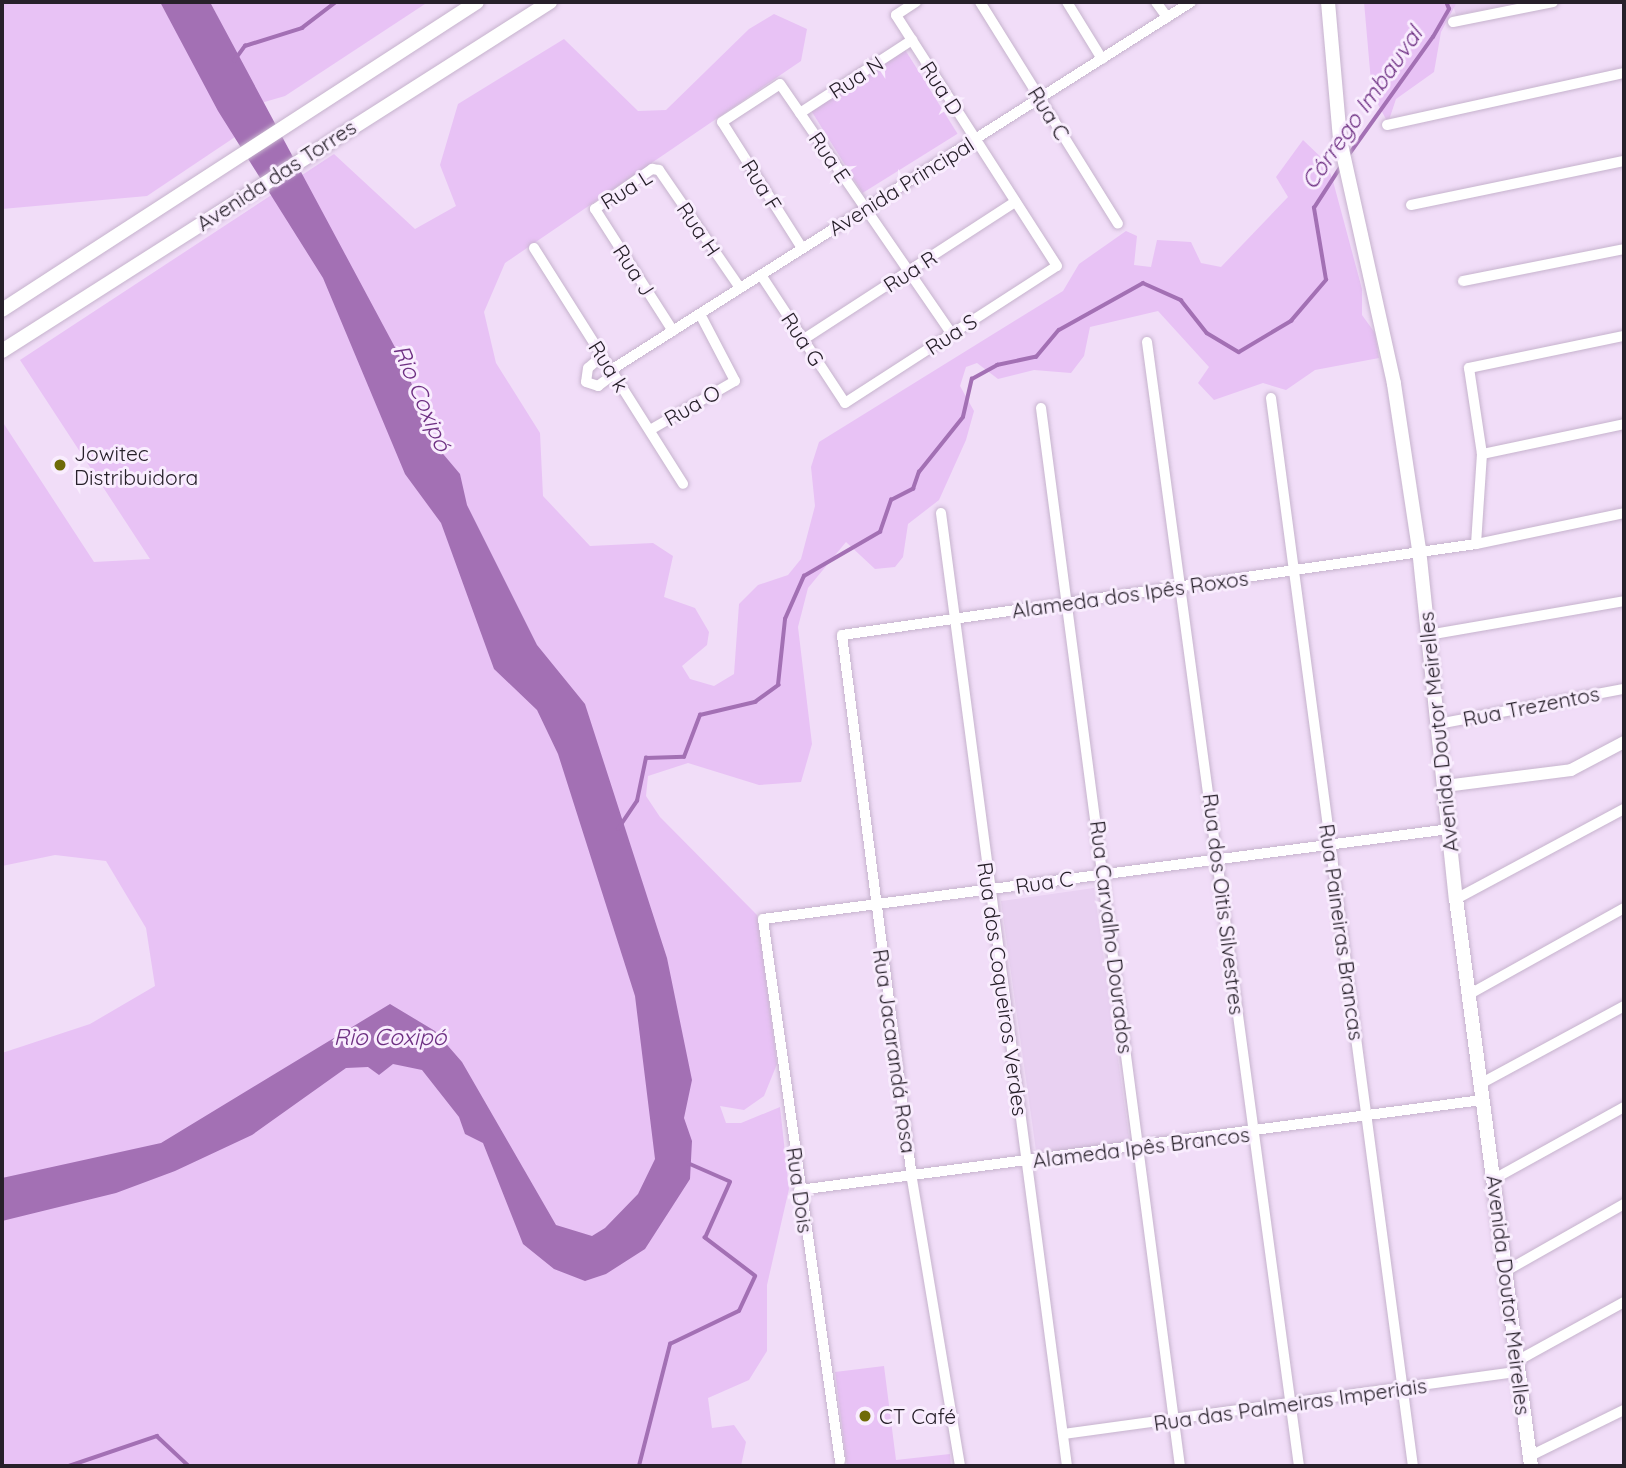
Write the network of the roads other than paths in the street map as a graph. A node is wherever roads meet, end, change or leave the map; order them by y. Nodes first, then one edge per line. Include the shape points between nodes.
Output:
1 (538, 2) edge
2 (550, 2) edge
3 (916, 2) edge
4 (980, 2) edge
5 (1067, 2) edge
6 (1156, 2) edge
7 (1191, 2) edge
8 (1328, 2) edge
9 (1553, 2) edge
10 (471, 5) edge
11 (1167, 18) junction
12 (1452, 22) dead end
13 (494, 39) junction
14 (912, 40) junction
15 (1102, 59) junction
16 (1624, 74) edge
17 (1040, 98) junction
18 (800, 113) junction
19 (722, 122) joint
20 (1387, 125) dead end
21 (975, 139) junction
22 (1624, 162) edge
23 (659, 170) joint
24 (1015, 202) junction
25 (1412, 205) dead end
26 (865, 208) junction
27 (595, 209) joint
28 (1118, 224) dead end
29 (534, 248) dead end
30 (802, 248) junction
31 (1624, 249) edge
32 (1056, 266) joint
33 (908, 271) junction
34 (761, 275) junction
35 (1463, 281) dead end
36 (740, 288) junction
37 (2, 310) edge
38 (700, 314) junction
39 (673, 331) junction
40 (951, 333) junction
41 (1624, 336) edge
42 (804, 340) junction
43 (1147, 342) dead end
44 (2, 351) edge
45 (602, 356) junction
46 (613, 372) junction
47 (1271, 398) dead end
48 (845, 402) joint
49 (1041, 408) dead end
50 (1624, 424) edge
51 (650, 430) junction
52 (1482, 454) junction
53 (684, 484) dead end
54 (941, 513) dead end
55 (1624, 513) edge
56 (1476, 544) junction
57 (1419, 549) junction
58 (1296, 570) junction
59 (1182, 587) junction
60 (1068, 601) junction
61 (1624, 601) edge
62 (953, 619) junction
63 (842, 635) joint
64 (1428, 635) junction
65 (1624, 689) edge
66 (1438, 724) junction
67 (1624, 742) edge
68 (1444, 786) junction
69 (1624, 808) edge
70 (1449, 829) junction
71 (1329, 844) junction
72 (1218, 858) junction
73 (1104, 874) junction
74 (990, 890) junction
75 (1456, 899) junction
76 (876, 907) junction
77 (1624, 908) edge
78 (763, 919) joint
79 (1468, 995) junction
80 (1624, 1006) edge
81 (1479, 1084) junction
82 (1482, 1100) junction
83 (1624, 1107) edge
84 (1368, 1118) junction
85 (1254, 1133) junction
86 (1139, 1146) junction
87 (1027, 1161) junction
88 (912, 1178) junction
89 (1494, 1180) junction
90 (799, 1190) junction
91 (1624, 1204) edge
92 (1506, 1271) junction
93 (1624, 1302) edge
94 (1517, 1366) junction
95 (1402, 1388) junction
96 (1289, 1403) junction
97 (1624, 1409) edge
98 (1174, 1421) junction
99 (1063, 1434) junction
100 (840, 1461) dead end
101 (1531, 1461) edge
102 (960, 1466) edge
103 (1067, 1466) edge
104 (1180, 1466) edge
105 (1299, 1466) edge
106 (1413, 1466) edge

1 - 13 main road
2 - 13 main road, Avenida das Torres
3 - 14 street, Rua D via 896,15
4 - 17 street, Rua C
5 - 15 street
6 - 11 street
7 - 11 street, Avenida Principal
8 - 57 main road, Avenida Doutor Meirelles via 1340,140 1394,384
9 - 12 street
10 - 37 main road, Avenida das Torres
11 - 15 street, Avenida Principal
13 - 44 main road, Avenida das Torres
14 - 18 street, Rua N
14 - 21 street, Rua D
15 - 17 street, Avenida Principal
16 - 20 street
17 - 21 street, Avenida Principal
17 - 28 street, Rua C
18 - 19 street, Rua E via 780,84
18 - 26 street, Rua E
19 - 30 street, Rua F
21 - 24 street, Rua D
21 - 26 street, Avenida Principal
22 - 25 street
23 - 27 street, Rua L
23 - 36 street, Rua H
24 - 32 street, Rua D
24 - 33 street, Rua R
26 - 30 street, Avenida Principal
26 - 33 street, Rua E
27 - 39 street, Rua J
29 - 45 street, Rua k
30 - 34 street, Avenida Principal
31 - 35 street
32 - 40 street, Rua S
33 - 40 street, Rua E
33 - 42 street, Rua R
34 - 36 street, Avenida Principal
34 - 42 street, Rua G
36 - 38 street, Avenida Principal
38 - 39 street, Avenida Principal
38 - 51 street, Rua O via 735,381
39 - 46 street, Avenida Principal
40 - 48 street, Rua S
41 - 52 street via 1469,368
42 - 48 street, Rua G
43 - 59 street, Rua dos Oitis Silvestres
45 - 46 street, Rua k
45 - 46 street via 588,369 586,382 598,386
46 - 51 street, Rua k
47 - 58 street, Rua Paineiras Brancas
49 - 60 street, Rua Carvalho Dourados
50 - 52 street
51 - 53 street, Rua k
52 - 56 street
54 - 62 street, Rua dos Coqueiros Verdes
55 - 56 street, Alameda dos Ipês Roxos
56 - 57 street, Alameda dos Ipês Roxos
57 - 58 street, Alameda dos Ipês Roxos
57 - 64 main road, Avenida Doutor Meirelles
58 - 59 street, Alameda dos Ipês Roxos
58 - 71 street, Rua Paineiras Brancas
59 - 60 street, Alameda dos Ipês Roxos
59 - 72 street, Rua dos Oitis Silvestres
60 - 62 street, Alameda dos Ipês Roxos
60 - 73 street, Rua Carvalho Dourados
61 - 64 street
62 - 63 street, Alameda dos Ipês Roxos
62 - 74 street, Rua dos Coqueiros Verdes
63 - 76 street, Rua Jacarandá Rosa
64 - 66 main road, Avenida Doutor Meirelles
65 - 66 street, Rua Trezentos
66 - 68 main road, Avenida Doutor Meirelles
67 - 68 street via 1571,770
68 - 70 main road, Avenida Doutor Meirelles
69 - 75 street
70 - 71 street, Rua C
70 - 75 main road, Avenida Doutor Meirelles
71 - 72 street, Rua C
71 - 84 street, Rua Paineiras Brancas
72 - 73 street, Rua C
72 - 85 street, Rua dos Oitis Silvestres
73 - 74 street, Rua C
73 - 86 street, Rua Carvalho Dourados
74 - 76 street, Rua C
74 - 87 street, Rua dos Coqueiros Verdes
75 - 79 main road, Avenida Doutor Meirelles
76 - 78 street, Rua C
76 - 88 street, Rua Jacarandá Rosa
77 - 79 street
78 - 90 street, Rua Dois
79 - 81 main road, Avenida Doutor Meirelles
80 - 81 street
81 - 82 main road, Avenida Doutor Meirelles
82 - 84 street, Alameda Ipês Brancos
82 - 89 main road, Avenida Doutor Meirelles
83 - 89 street
84 - 85 street, Alameda Ipês Brancos
84 - 95 street, Rua Paineiras Brancas
85 - 86 street, Alameda Ipês Brancos
85 - 96 street, Rua dos Oitis Silvestres
86 - 87 street, Alameda Ipês Brancos
86 - 98 street, Rua Carvalho Dourados
87 - 88 street, Alameda Ipês Brancos
87 - 99 street, Rua dos Coqueiros Verdes
88 - 90 street, Alameda Ipês Brancos
88 - 102 street, Rua Jacarandá Rosa
89 - 92 main road, Avenida Doutor Meirelles
90 - 100 street, Rua Dois
91 - 92 street
92 - 94 main road, Avenida Doutor Meirelles
93 - 94 street
94 - 95 street, Rua das Palmeiras Imperiais
94 - 101 main road, Avenida Doutor Meirelles
95 - 96 street, Rua das Palmeiras Imperiais
95 - 106 street, Rua Paineiras Brancas
96 - 98 street, Rua das Palmeiras Imperiais
96 - 105 street, Rua dos Oitis Silvestres
97 - 101 street
98 - 99 street, Rua das Palmeiras Imperiais
98 - 104 street, Rua Carvalho Dourados
99 - 103 street, Rua dos Coqueiros Verdes

